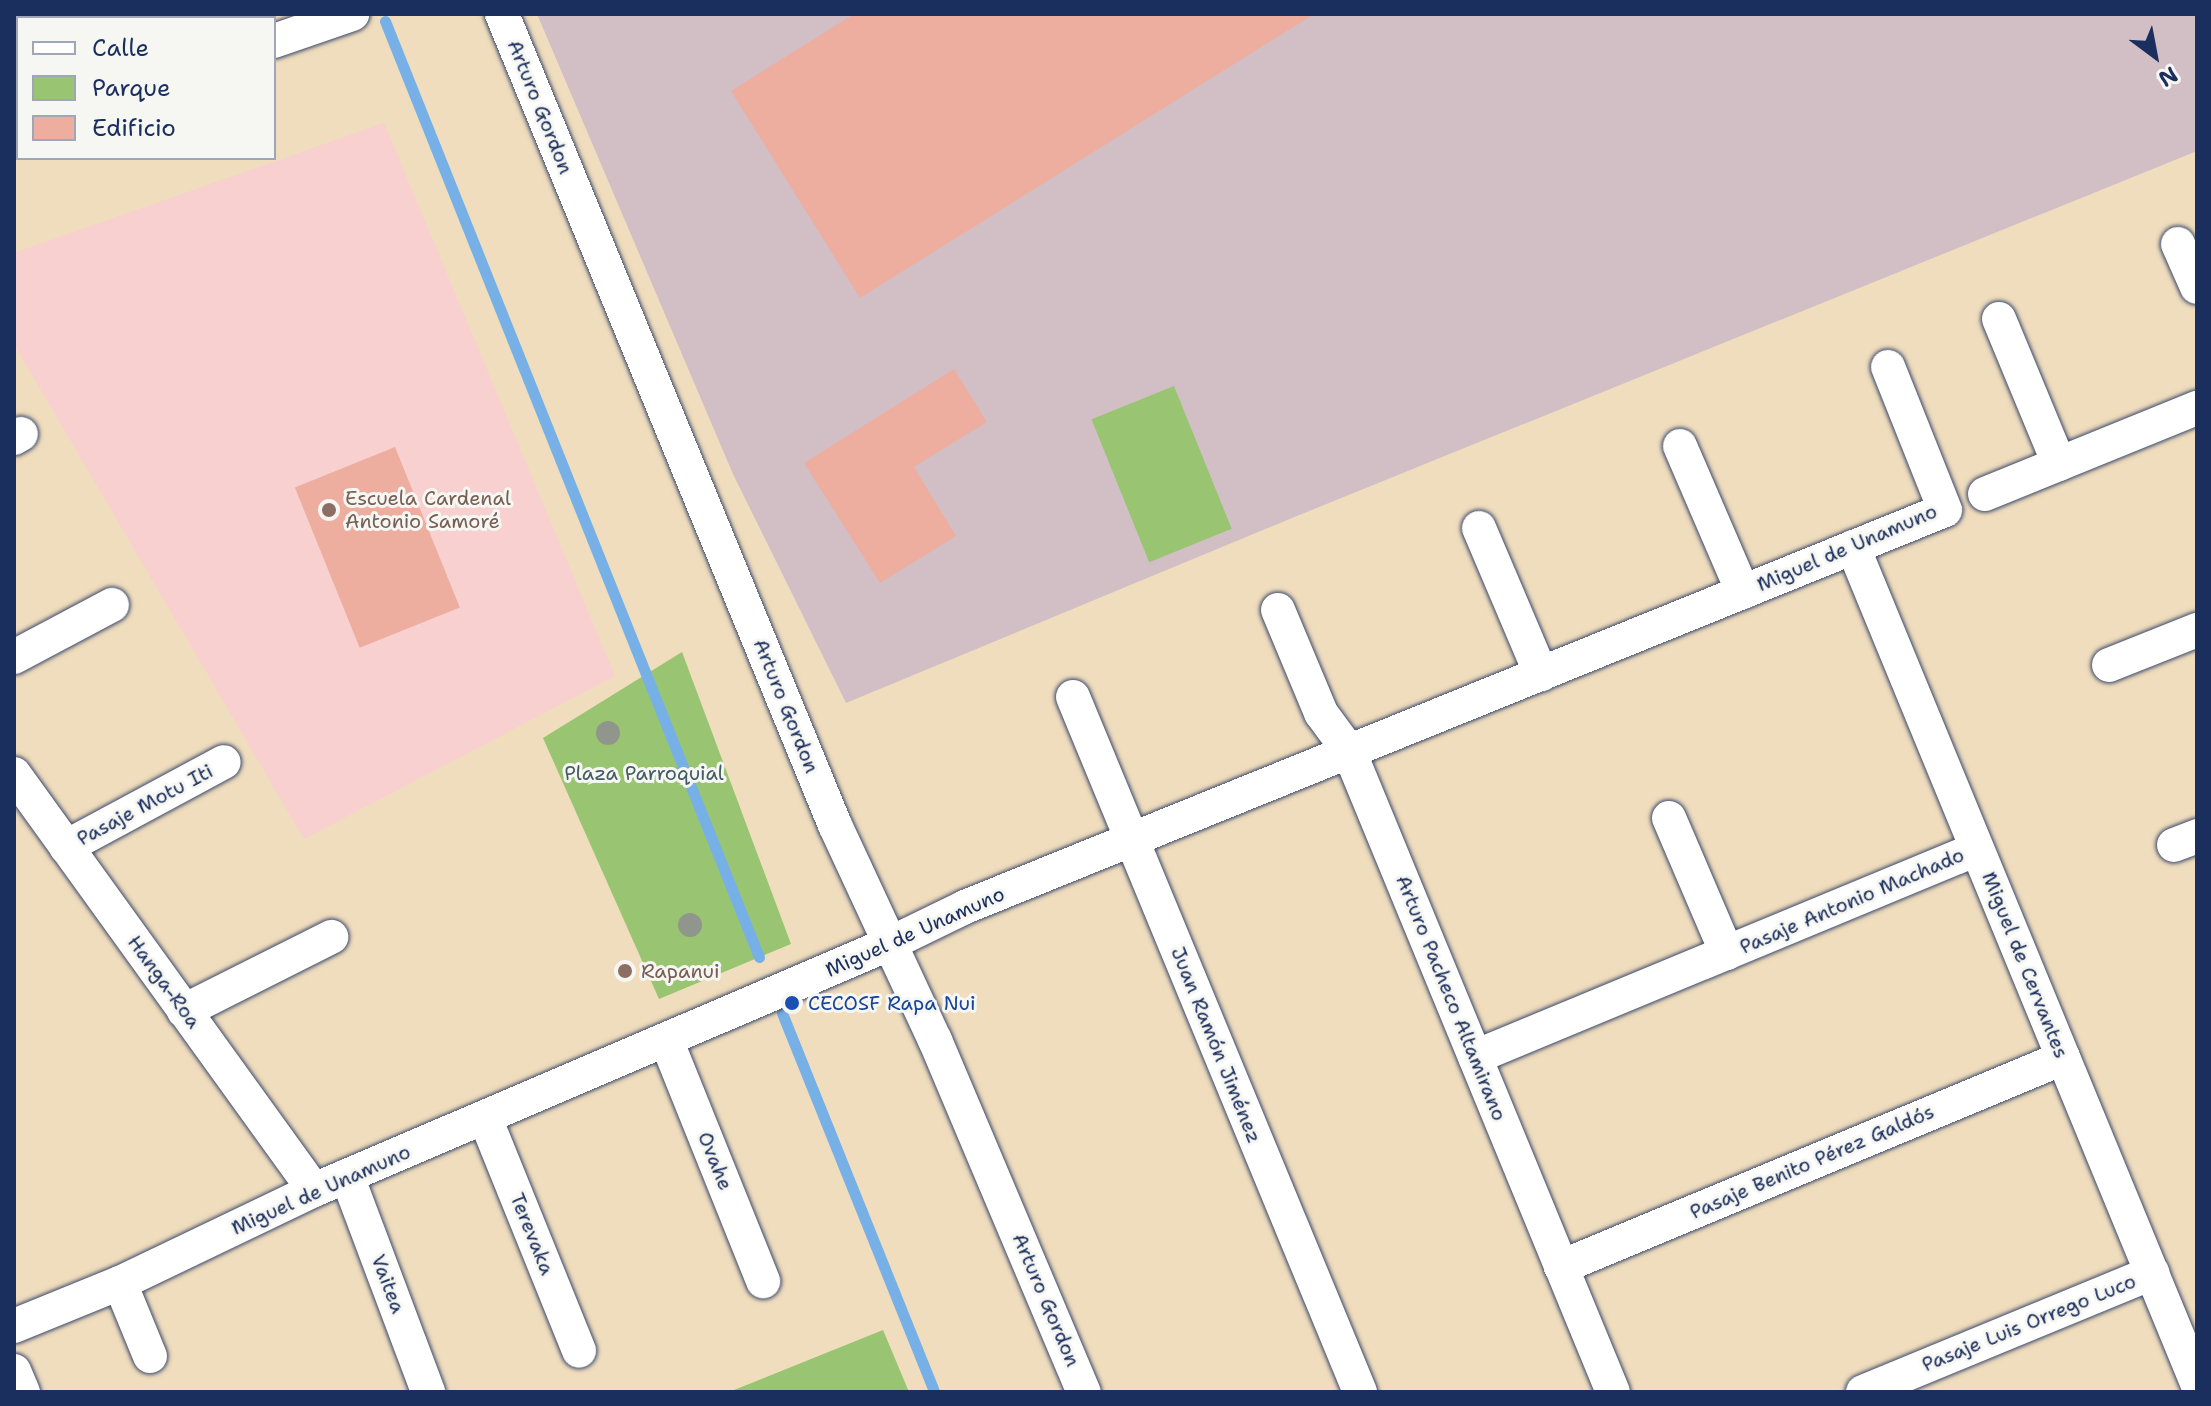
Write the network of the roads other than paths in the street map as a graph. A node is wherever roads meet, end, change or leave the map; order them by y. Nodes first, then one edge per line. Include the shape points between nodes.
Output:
1 (352, 14) edge
2 (502, 14) edge
3 (276, 40) edge
4 (2178, 244) dead end
5 (2197, 287) edge
6 (1999, 319) dead end
7 (1888, 367) dead end
8 (2197, 408) edge
9 (1680, 446) dead end
10 (2059, 464) junction
11 (1985, 494) dead end
12 (1479, 528) dead end
13 (1853, 547) junction
14 (1743, 592) junction
15 (112, 605) dead end
16 (1278, 610) dead end
17 (2197, 630) edge
18 (14, 657) edge
19 (2109, 665) dead end
20 (1541, 674) junction
21 (1073, 697) dead end
22 (1349, 751) junction
23 (224, 762) dead end
24 (14, 774) edge
25 (1669, 818) dead end
26 (1132, 839) junction
27 (66, 847) junction
28 (1977, 849) junction
29 (331, 937) dead end
30 (891, 943) junction
31 (1727, 953) junction
32 (184, 1011) junction
33 (667, 1042) junction
34 (1475, 1057) junction
35 (2063, 1058) junction
36 (485, 1118) junction
37 (347, 1176) junction
38 (314, 1190) junction
39 (1561, 1267) junction
40 (2152, 1273) junction
41 (763, 1281) dead end
42 (120, 1283) junction
43 (14, 1326) edge
44 (579, 1351) dead end
45 (150, 1356) dead end
46 (14, 1371) edge
47 (2197, 1383) edge
48 (23, 1392) edge
49 (428, 1392) edge
50 (1084, 1392) edge
51 (1360, 1392) edge
52 (1613, 1392) edge
53 (1863, 1392) edge

1 - 3 street
2 - 30 street, Arturo Gordon via 835,825
4 - 5 street
6 - 10 street
7 - 13 street, Miguel de Unamuno via 1945,510
8 - 10 street
9 - 14 street, Miguel de Unamuno
10 - 11 street
12 - 20 street
13 - 14 street, Miguel de Unamuno
13 - 28 street, Miguel de Cervantes
14 - 20 street, Miguel de Unamuno
15 - 18 street
16 - 22 street, Arturo Pacheco Altamirano via 1321,713
17 - 19 street
20 - 22 street, Miguel de Unamuno
21 - 26 street, Juan Ramón Jiménez
22 - 26 street, Miguel de Unamuno
22 - 34 street, Arturo Pacheco Altamirano
23 - 27 street, Pasaje Motu Iti
24 - 27 street, Hanga-Roa
25 - 31 street, Pasaje Antonio Machado
26 - 30 street, Miguel de Unamuno
26 - 51 street, Juan Ramón Jiménez
27 - 32 street, Hanga-Roa
28 - 31 street, Pasaje Antonio Machado
28 - 35 street, Miguel de Cervantes
29 - 32 street
30 - 33 street, Miguel de Unamuno
30 - 50 street, Arturo Gordon
31 - 34 street, Pasaje Antonio Machado
32 - 38 street, Hanga-Roa
33 - 36 street, Miguel de Unamuno
33 - 41 street, Ovahe
34 - 39 street, Arturo Pacheco Altamirano
35 - 39 street, Pasaje Benito Pérez Galdós
35 - 40 street, Miguel de Cervantes
36 - 37 street, Miguel de Unamuno
36 - 44 street, Terevaka
37 - 38 street, Miguel de Unamuno
37 - 49 street, Vaitea
38 - 42 street, Miguel de Unamuno
39 - 52 street, Arturo Pacheco Altamirano
40 - 47 street, Miguel de Cervantes
40 - 53 street, Pasaje Luis Orrego Luco
42 - 43 street, Miguel de Unamuno
42 - 45 street
46 - 48 street

